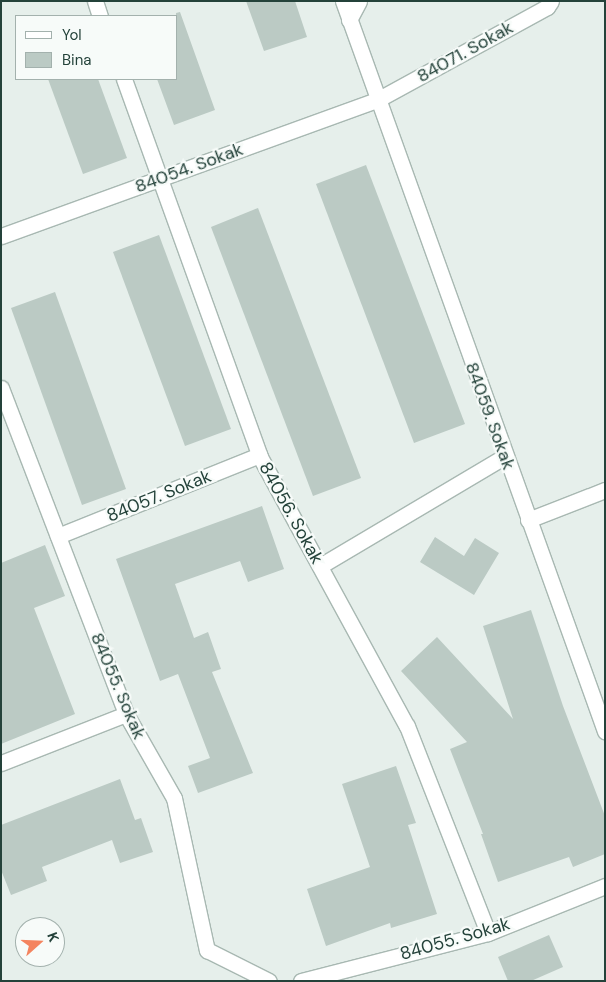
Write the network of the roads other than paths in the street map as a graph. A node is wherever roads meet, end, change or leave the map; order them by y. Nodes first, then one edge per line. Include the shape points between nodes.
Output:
1 (95, 1) edge
2 (343, 1) edge
3 (359, 1) edge
4 (551, 1) edge
5 (100, 15) edge
6 (349, 20) junction
7 (124, 80) edge
8 (378, 100) junction
9 (161, 179) junction
10 (1, 236) edge
11 (1, 388) edge
12 (259, 455) junction
13 (504, 456) junction
14 (605, 490) edge
15 (528, 520) junction
16 (58, 536) junction
17 (320, 566) junction
18 (126, 714) junction
19 (605, 731) edge
20 (1, 763) edge
21 (605, 886) edge
22 (488, 933) junction
23 (269, 981) edge
24 (301, 981) edge

1 - 5 street
2 - 6 street, 84059. Sokak
3 - 6 street
4 - 8 street, 84071. Sokak via 547,7
6 - 8 street, 84059. Sokak
7 - 9 street, 84056. Sokak
8 - 9 street, 84054. Sokak
8 - 13 street, 84059. Sokak
9 - 10 street, 84054. Sokak
9 - 12 street, 84056. Sokak
11 - 16 street, 84055. Sokak
12 - 16 street, 84057. Sokak
12 - 17 street, 84056. Sokak
13 - 15 street, 84059. Sokak
13 - 17 street
14 - 15 street
15 - 19 street, 84059. Sokak
16 - 18 street, 84055. Sokak
17 - 22 street, 84056. Sokak via 407,726
18 - 20 street
18 - 23 street, 84055. Sokak via 174,798 206,950
21 - 22 street, 84055. Sokak
22 - 24 street, 84055. Sokak

